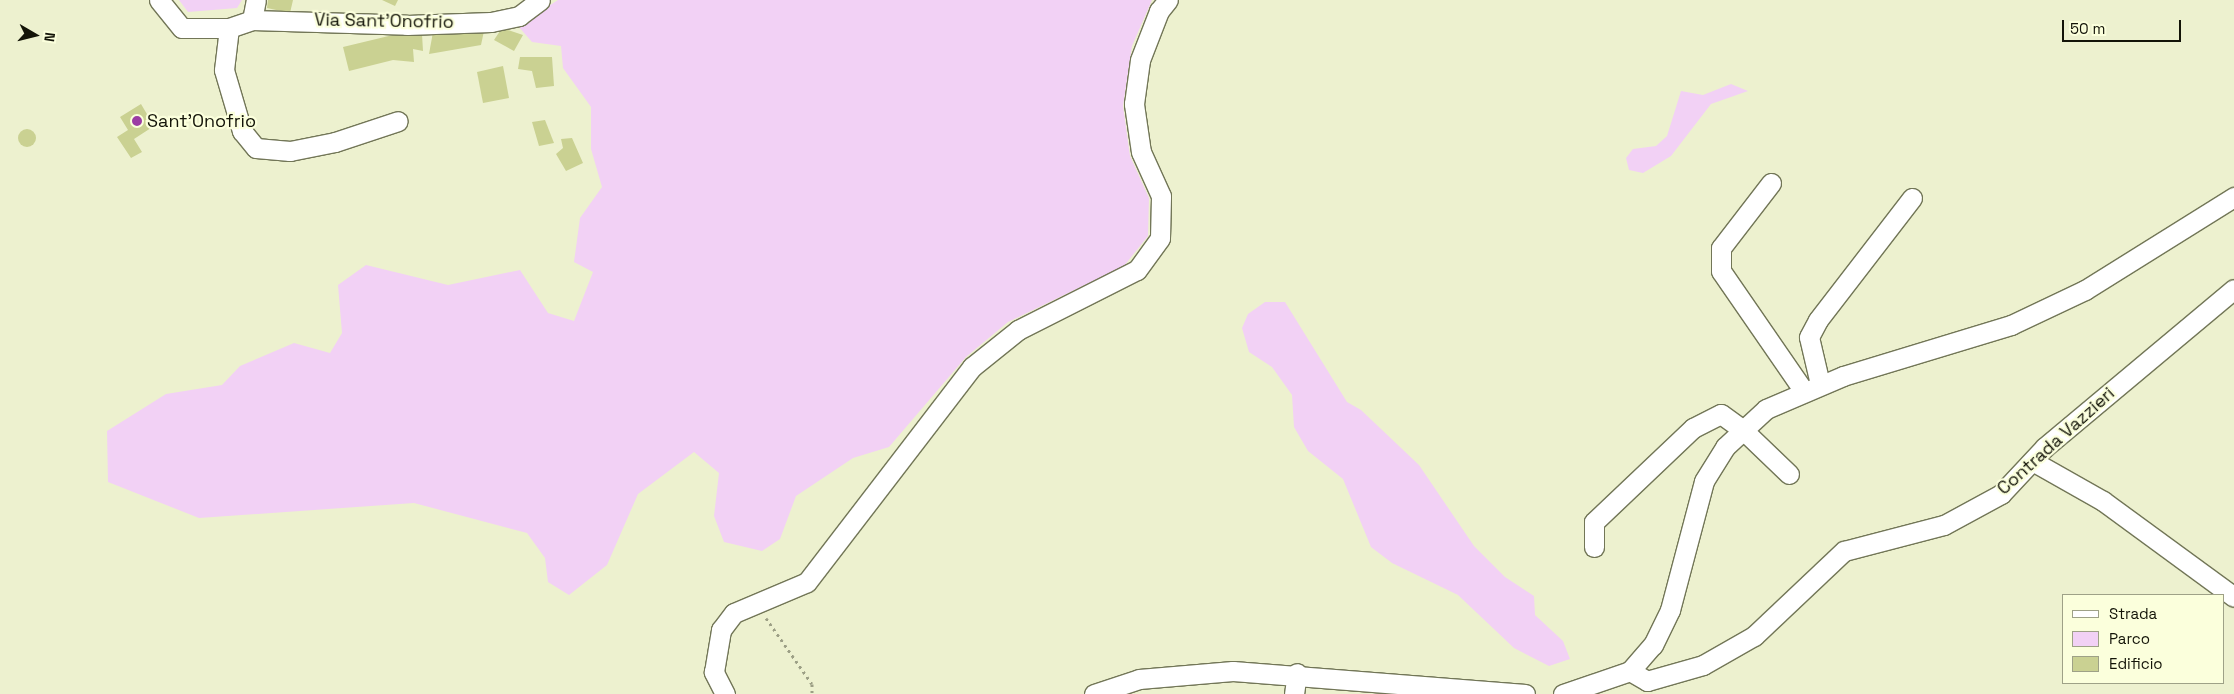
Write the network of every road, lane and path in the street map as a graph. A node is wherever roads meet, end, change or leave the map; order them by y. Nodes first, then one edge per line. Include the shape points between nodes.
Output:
1 (159, 0) edge
2 (256, 0) edge
3 (540, 0) edge
4 (1168, 0) edge
5 (252, 20) junction
6 (229, 28) junction
7 (398, 121) dead end
8 (1772, 183) dead end
9 (2234, 197) edge
10 (1912, 198) dead end
11 (2234, 289) edge
12 (1811, 387) junction
13 (1742, 428) junction
14 (2034, 462) junction
15 (1789, 474) dead end
16 (1594, 547) dead end
17 (2234, 598) edge
18 (757, 605) junction
19 (1630, 671) junction
20 (1297, 673) junction
21 (1490, 692) edge
22 (725, 694) edge
23 (812, 694) edge
24 (1094, 694) edge
25 (1294, 694) edge
26 (1524, 694) edge
27 (1563, 694) edge

1 - 6 street via 182,28
2 - 5 street
3 - 5 street, Via Sant'Onofrio via 519,16 491,22 408,25
4 - 18 street via 1158,11 1140,60 1134,104 1142,152 1161,196 1160,238 1138,270 1018,330 972,367 826,562 807,582
5 - 6 street
6 - 7 street via 224,70 242,131 256,148 290,151 334,142
8 - 12 street via 1721,248 1721,271
9 - 12 street via 2085,290 2011,325
10 - 12 street via 1818,320 1809,337
11 - 14 street, Contrada Vazzieri via 2045,447
12 - 13 street via 1766,409
13 - 15 street
13 - 16 street via 1720,414 1693,428 1594,522
13 - 19 street via 1704,481 1670,610 1653,645
14 - 17 street via 2103,501
14 - 19 street, Contrada Vazzieri via 2001,494 1944,525 1844,551 1820,569 1754,636 1703,665 1647,681
18 - 22 street via 734,613 721,630 714,672
18 - 23 path via 812,684
19 - 27 street
20 - 21 street
20 - 24 street via 1233,671 1138,679
20 - 25 street
21 - 26 street

